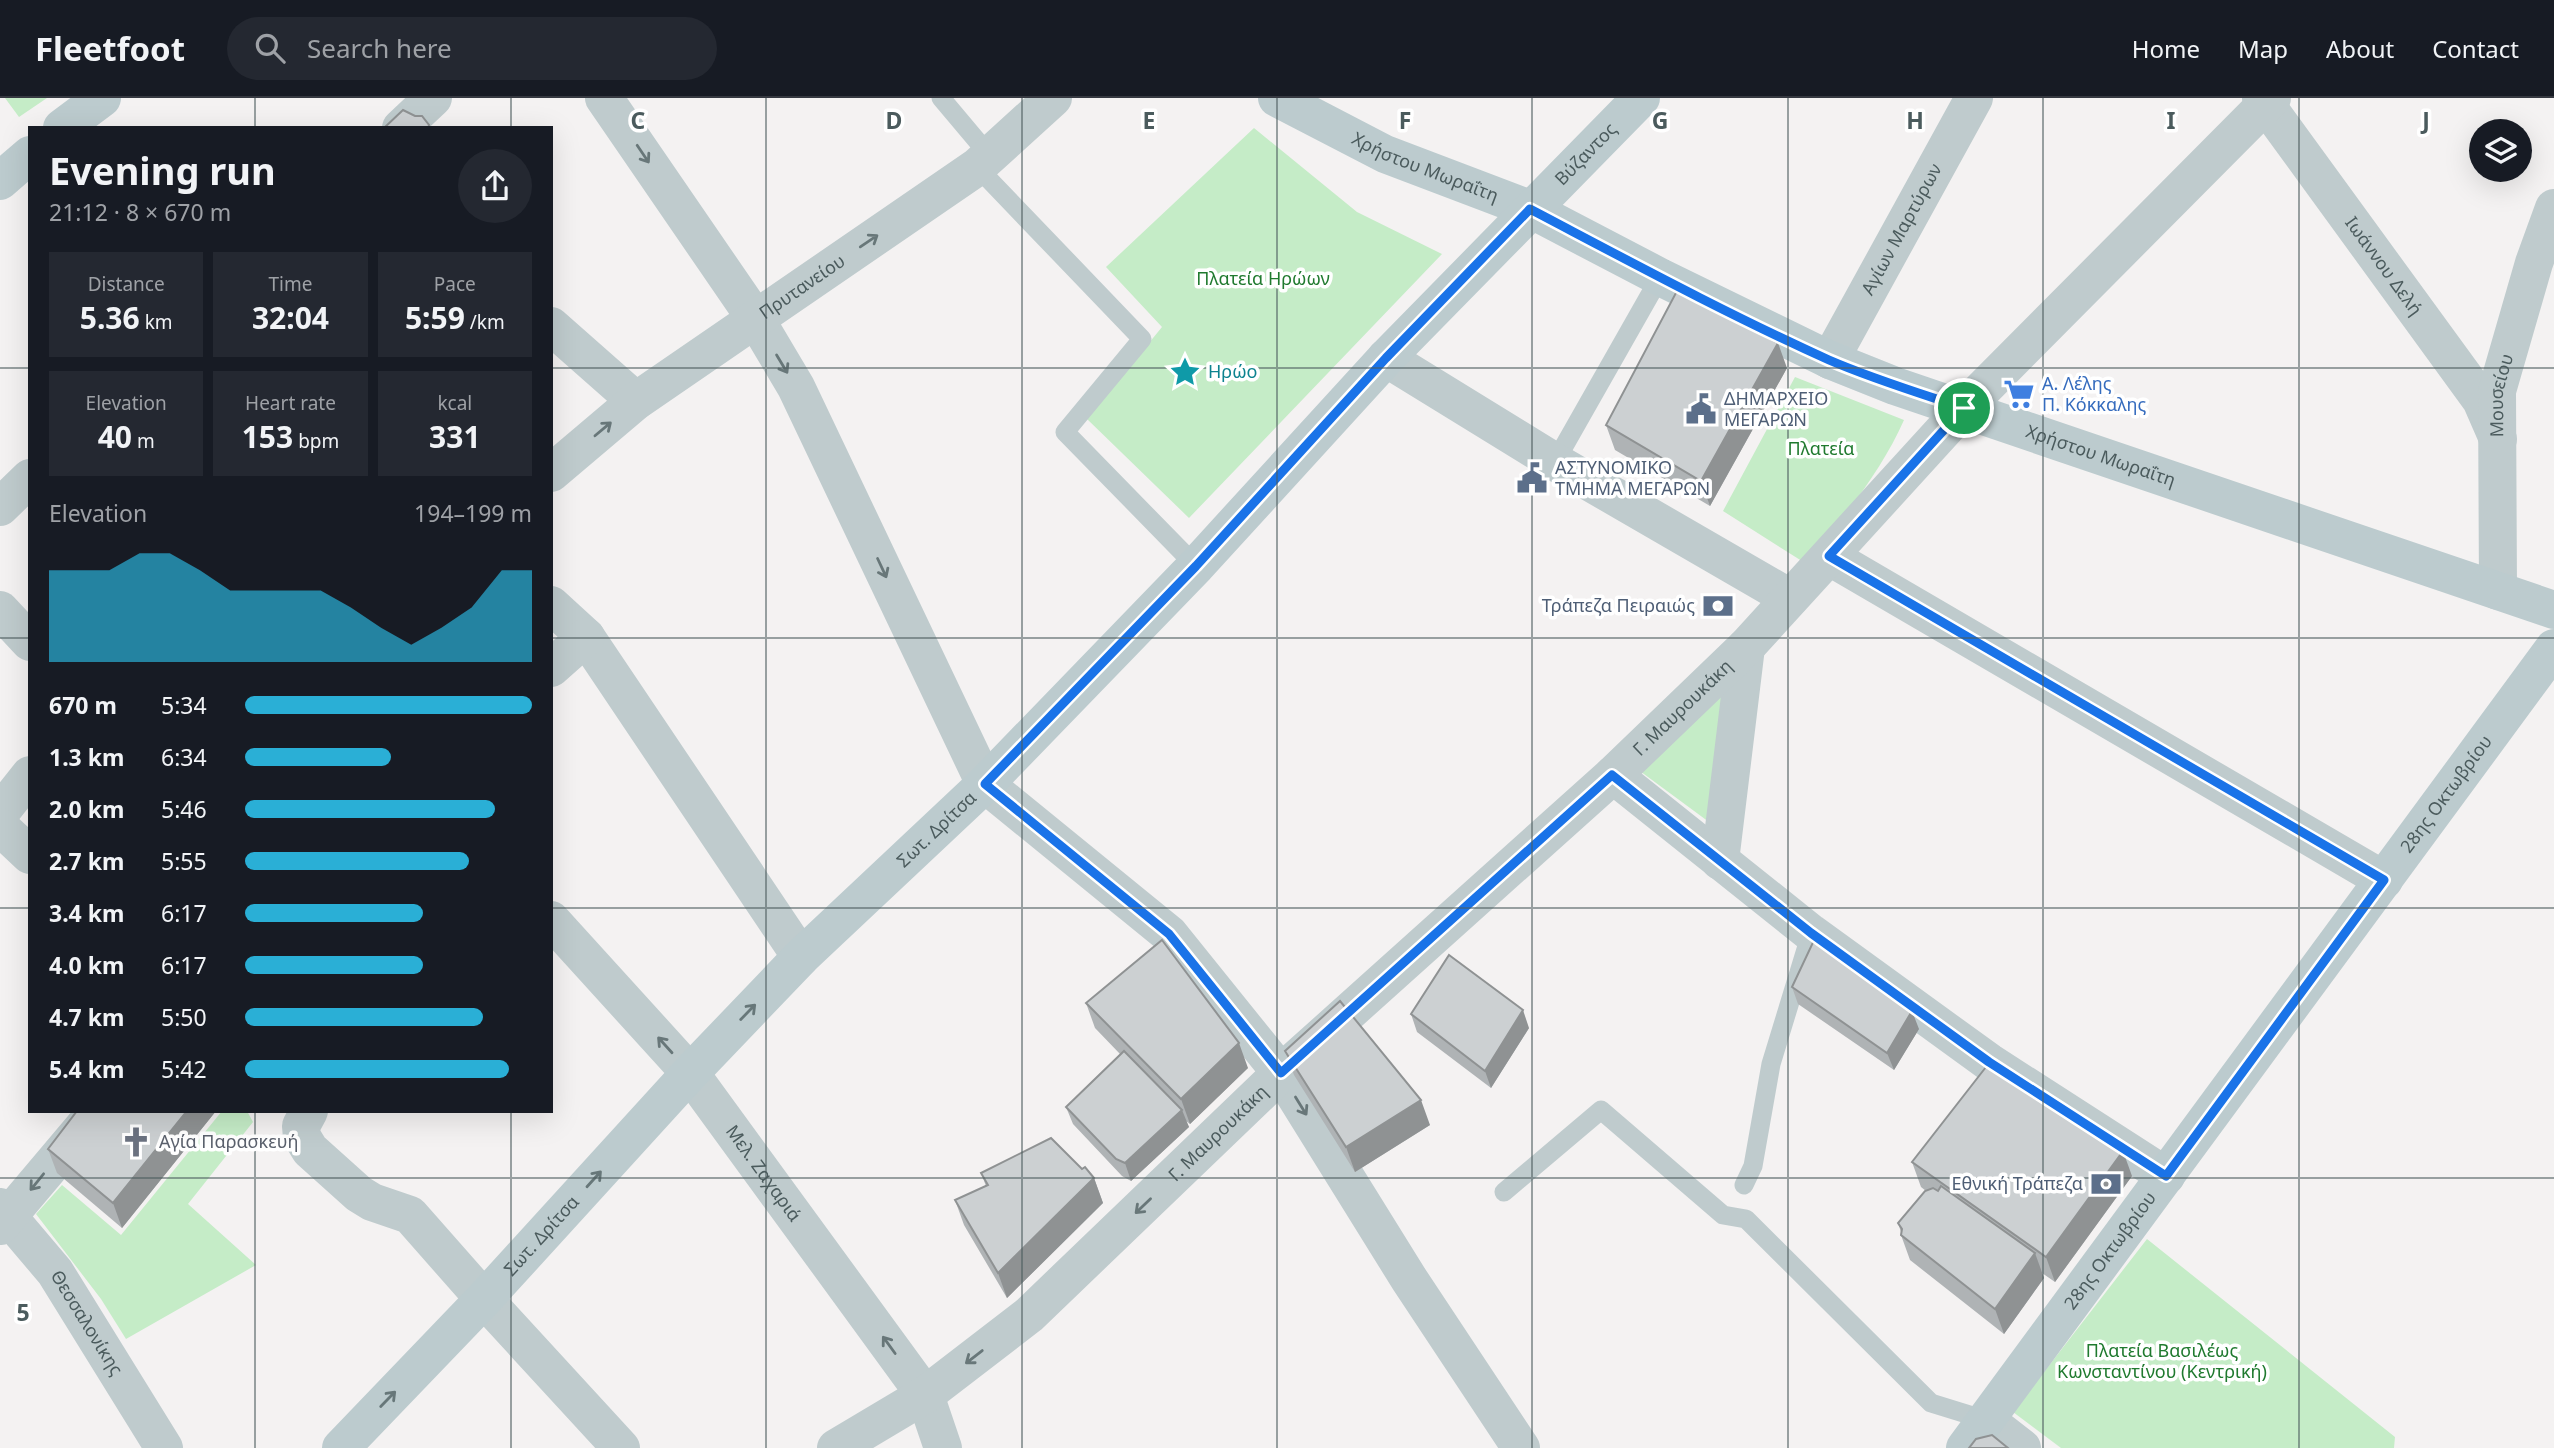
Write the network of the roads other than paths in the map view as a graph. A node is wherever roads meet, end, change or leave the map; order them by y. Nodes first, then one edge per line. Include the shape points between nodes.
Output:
1 (102, 98) edge
2 (433, 98) edge
3 (604, 98) edge
4 (942, 98) edge
5 (1053, 98) edge
6 (1278, 98) edge
7 (1641, 98) edge
8 (1974, 98) edge
9 (2266, 100) edge
10 (65, 126) edge
11 (403, 126) edge
12 (28, 157) edge
13 (983, 161) junction
14 (0, 181) edge
15 (2554, 208) edge
16 (1530, 209) junction
17 (1660, 278) junction
18 (755, 318) junction
19 (553, 328) edge
20 (1386, 358) junction
21 (1830, 360) junction
22 (636, 401) junction
23 (1964, 408) junction
24 (2498, 439) junction
25 (1555, 462) junction
26 (553, 471) edge
27 (28, 480) edge
28 (0, 507) edge
29 (1829, 556) junction
30 (1196, 566) junction
31 (2498, 591) junction
32 (1790, 598) junction
33 (553, 607) edge
34 (0, 610) edge
35 (2554, 610) edge
36 (586, 637) junction
37 (28, 640) edge
38 (1746, 647) junction
39 (2554, 648) edge
40 (553, 666) edge
41 (1612, 775) junction
42 (28, 778) edge
43 (985, 784) junction
44 (0, 813) edge
45 (0, 827) edge
46 (28, 853) edge
47 (1720, 861) junction
48 (2384, 880) junction
49 (553, 922) edge
50 (1811, 933) junction
51 (801, 957) junction
52 (690, 1073) junction
53 (1281, 1073) junction
54 (95, 1113) edge
55 (308, 1113) edge
56 (2166, 1176) junction
57 (1744, 1185) dead end
58 (1504, 1192) dead end
59 (2, 1217) edge
60 (484, 1299) junction
61 (925, 1395) junction
62 (1975, 1434) edge
63 (164, 1448) edge
64 (341, 1448) edge
65 (621, 1448) edge
66 (835, 1448) edge
67 (943, 1448) edge
68 (1521, 1448) edge
69 (2022, 1448) edge

1 - 10 street
2 - 11 street
3 -> 18 street
4 - 13 lane
5 - 13 street, Πρυτανείου
6 - 16 street, Χρήστου Μωραΐτη via 1385,154
7 - 16 street, Βύζαντος
8 - 21 street, Αγίων Μαρτύρων
9 - 23 street, Γ. Μαυρουκάκη
9 - 24 street, Ιωάννου Δελή via 2481,400
12 - 14 street
18 -> 13 street, Πρυτανείου
13 - 30 lane via 1142,339 1065,432
15 - 24 street, Μουσείου via 2497,391
16 - 17 street, Χρήστου Μωραΐτη
16 - 20 street, Σωτ. Δρίτσα
17 - 21 street, Χρήστου Μωραΐτη
17 - 25 lane
18 - 22 street, Πρυτανείου
18 -> 43 street via 796,387
19 - 22 street
20 - 25 street
20 - 30 street, Σωτ. Δρίτσα
21 - 23 street, Χρήστου Μωραΐτη
26 -> 22 street, Πρυτανείου
23 - 29 street, Γ. Μαυρουκάκη
23 - 31 street, Χρήστου Μωραΐτη
24 - 31 street, Μουσείου
25 - 32 street
27 - 28 street
29 - 32 street, Γ. Μαυρουκάκη
29 - 48 street
30 - 43 street, Σωτ. Δρίτσα
31 - 35 street, Χρήστου Μωραΐτη
32 - 38 street, Γ. Μαυρουκάκη
33 - 36 street
34 - 37 street
36 - 40 street
36 - 51 street
38 - 41 street, Γ. Μαυρουκάκη
38 - 47 street
39 - 48 street, 28ης Οκτωβρίου
41 - 47 street
41 - 53 street, Γ. Μαυρουκάκη
42 - 44 street
43 - 51 street, Σωτ. Δρίτσα
43 - 53 street via 1169,934
45 - 46 street
47 - 50 street
48 - 56 street, 28ης Οκτωβρίου
52 -> 49 street, Μελ. Ζαχαριά
50 - 56 street via 1989,1062
50 - 57 lane via 1771,1064 1753,1166
52 -> 51 street, Σωτ. Δρίτσα
60 -> 52 street, Σωτ. Δρίτσα
61 -> 52 street, Μελ. Ζαχαριά
53 -> 61 street, Γ. Μαυρουκάκη via 1029,1315
53 -> 68 street
54 -> 59 street
55 - 60 street via 301,1126 310,1150 359,1194 410,1215
56 - 62 street, 28ης Οκτωβρίου
58 - 62 lane via 1601,1110 1723,1215 1746,1219 1931,1404
59 - 63 street, Θεσσαλονίκης via 55,1272
64 -> 60 street, Σωτ. Δρίτσα
60 - 65 street
61 - 66 street, Γ. Μαυρουκάκη
61 - 67 street, Μελ. Ζαχαριά
62 - 69 street

